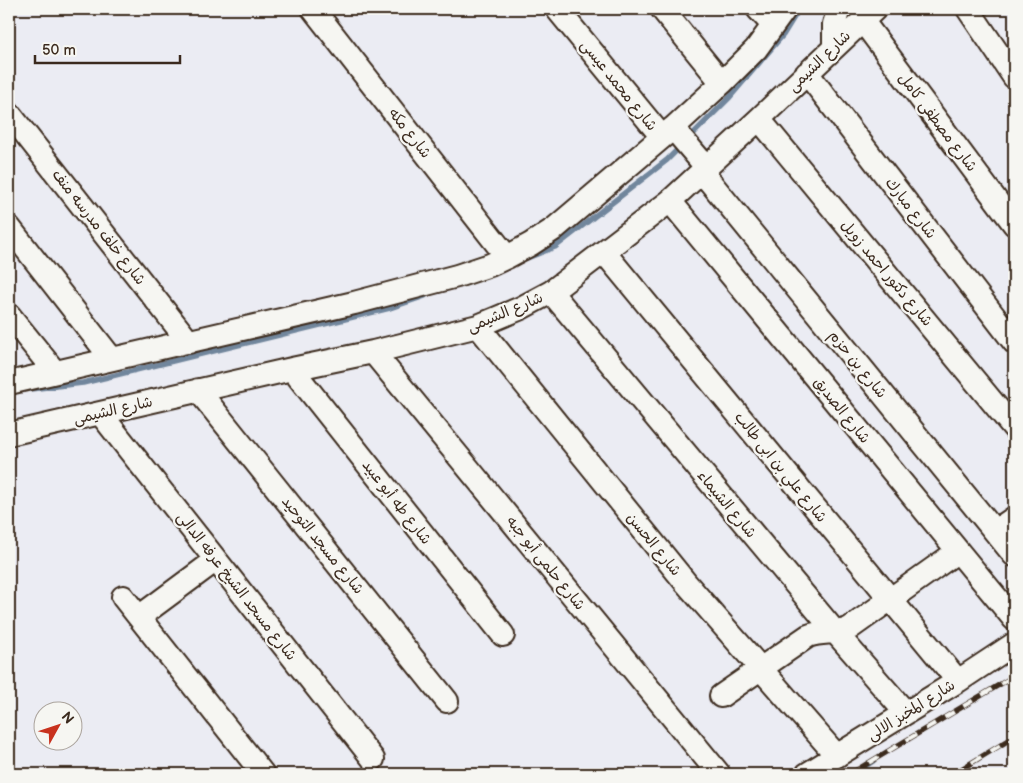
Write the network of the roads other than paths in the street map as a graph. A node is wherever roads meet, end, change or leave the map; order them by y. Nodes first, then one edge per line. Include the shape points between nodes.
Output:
1 (313, 9) edge
2 (558, 9) edge
3 (662, 9) edge
4 (758, 9) edge
5 (839, 9) edge
6 (968, 9) edge
7 (869, 14) edge
8 (779, 17) edge
9 (834, 47) junction
10 (807, 73) junction
11 (1014, 77) edge
12 (722, 83) junction
13 (9, 113) edge
14 (759, 119) junction
15 (668, 132) junction
16 (704, 170) junction
17 (670, 201) junction
18 (1014, 224) edge
19 (9, 227) edge
20 (604, 252) junction
21 (506, 257) junction
22 (551, 292) junction
23 (9, 315) edge
24 (478, 326) junction
25 (189, 342) junction
26 (1014, 342) edge
27 (374, 352) junction
28 (112, 359) junction
29 (292, 369) junction
30 (55, 372) junction
31 (9, 383) edge
32 (198, 390) junction
33 (100, 413) junction
34 (1014, 428) edge
35 (9, 434) edge
36 (1014, 518) edge
37 (995, 531) junction
38 (958, 551) junction
39 (1014, 555) edge
40 (216, 560) junction
41 (123, 597) dead end
42 (890, 600) junction
43 (139, 618) junction
44 (1014, 619) edge
45 (836, 633) junction
46 (503, 635) dead end
47 (1014, 644) edge
48 (762, 668) junction
49 (958, 681) junction
50 (721, 696) dead end
51 (447, 701) dead end
52 (906, 713) junction
53 (837, 756) junction
54 (373, 758) dead end
55 (263, 774) edge
56 (719, 774) edge
57 (808, 774) edge

1 - 21 street, شارع مكه
2 - 15 street, شارع محمد عيسى
3 - 12 street
4 - 8 street
5 - 9 street via 834,24
6 - 11 street
7 - 9 street, شارع الشيمى
7 - 18 street, شارع مصطفى كامل
8 - 12 street via 756,49
9 - 10 street, شارع الشيمى
10 - 14 street, شارع الشيمى
10 - 26 street, شارع مبارك
12 - 15 street
13 - 25 street, شارع خلف مدرسه منف
14 - 16 street, شارع الشيمى
14 - 34 street, شارع دكتور احمد زويل
15 - 16 street, شارع محمد عيسى
15 - 21 street via 554,229
16 - 17 street, شارع الشيمى
16 - 37 street, شارع بن حزم
17 - 20 street, شارع الشيمى
17 - 38 street, شارع الصديق
19 - 28 street
20 - 22 street, شارع الشيمى
20 - 42 street, شارع علي بن ابى طالب
21 - 25 street via 456,276
22 - 24 street, شارع الشيمى
22 - 45 street, شارع الشيماء
23 - 30 street
24 - 27 street, شارع الشيمى
24 - 48 street, شارع الحسن via 686,583
25 - 28 street
27 - 29 street, شارع الشيمى
27 - 56 street, شارع حلمى أبو جبه
28 - 30 street
29 - 32 street, شارع الشيمى
29 - 46 street, شارع طه أبو عبيد
30 - 31 street
32 - 33 street, شارع الشيمى
32 - 51 street, شارع مسجد التوحيد
33 - 35 street, شارع الشيمى
33 - 40 street, شارع مسجد الشيخ عرفه الدالى
36 - 37 street
37 - 39 street, شارع بن حزم
38 - 42 street
38 - 44 street, شارع الصديق
40 - 43 street
40 - 54 street, شارع مسجد الشيخ عرفه الدالى
41 - 43 street
42 - 45 street via 844,632
42 - 49 street, شارع علي بن ابى طالب
43 - 55 street
45 - 48 street via 808,636
45 - 52 street, شارع الشيماء
47 - 49 street, شارع المخبز الالى
48 - 50 street
48 - 53 street, شارع الحسن
49 - 52 street, شارع المخبز الالى
52 - 53 street, شارع المخبز الالى
53 - 57 street, شارع المخبز الالى

